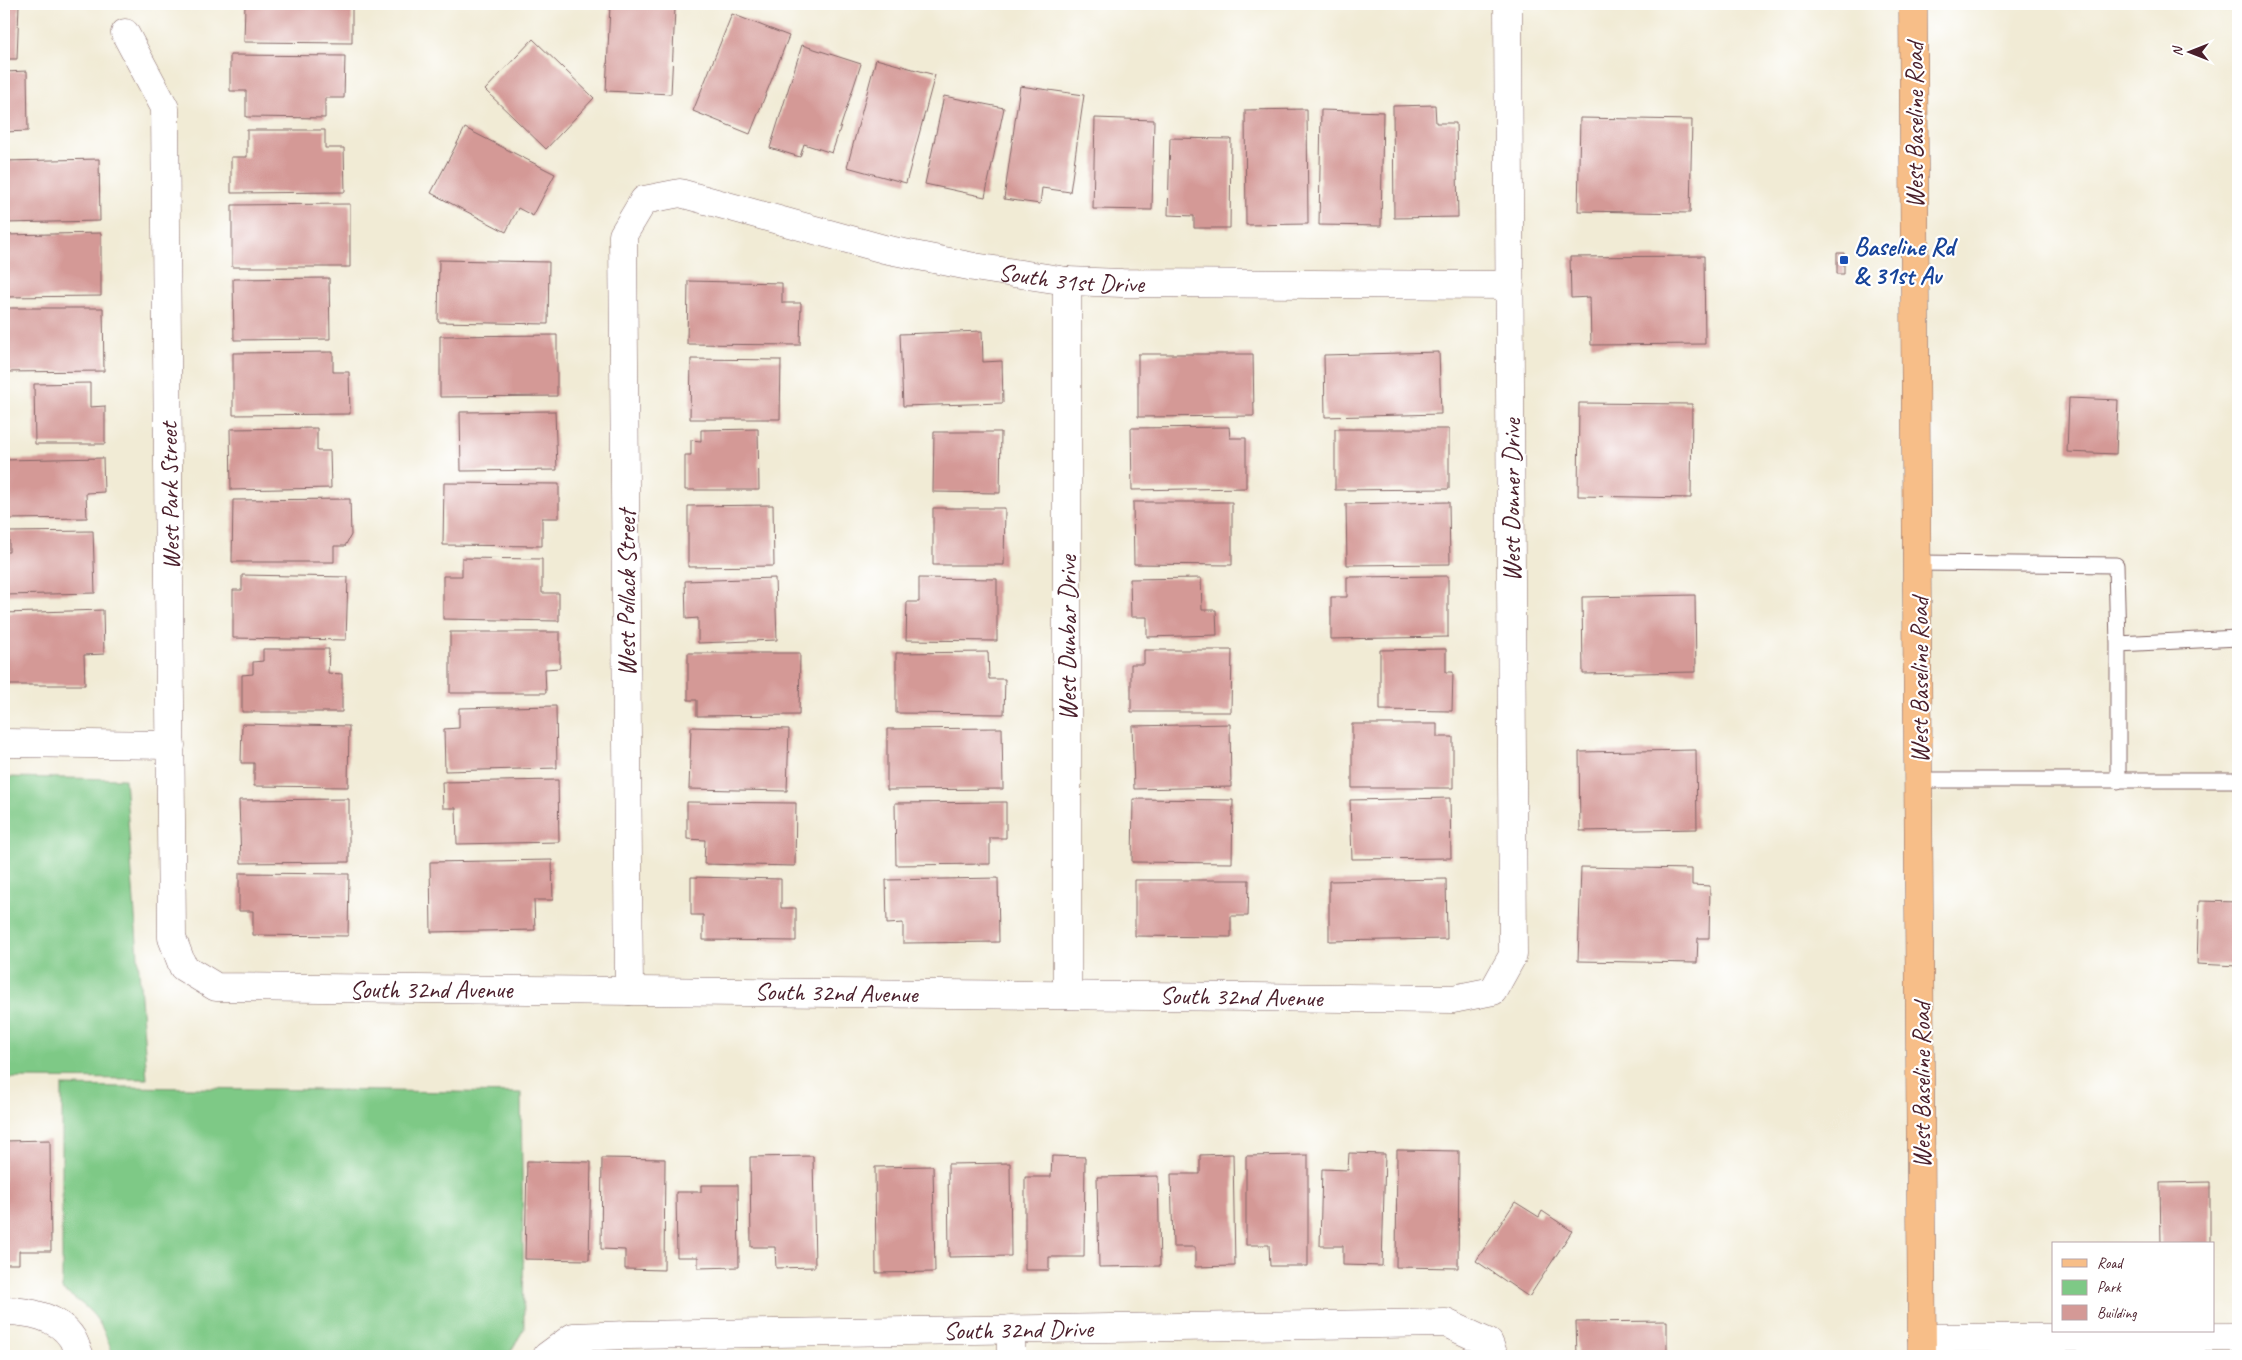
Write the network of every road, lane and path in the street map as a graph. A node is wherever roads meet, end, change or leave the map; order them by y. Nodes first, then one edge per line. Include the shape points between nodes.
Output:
1 (1508, 4) edge
2 (1914, 4) edge
3 (125, 33) dead end
4 (644, 200) joint
5 (1067, 281) junction
6 (1510, 285) junction
7 (1918, 563) junction
8 (2238, 638) edge
9 (2118, 644) junction
10 (4, 743) edge
11 (171, 745) junction
12 (1920, 780) junction
13 (2238, 780) edge
14 (2118, 781) junction
15 (183, 967) joint
16 (629, 991) junction
17 (1493, 991) joint
18 (1067, 995) junction
19 (4, 1311) edge
20 (1011, 1329) junction
21 (2238, 1337) edge
22 (76, 1346) edge
23 (1922, 1347) edge
24 (1492, 1350) edge
25 (547, 1355) edge
26 (1011, 1356) edge

1 - 6 street, West Donner Drive
2 - 7 main road, West Baseline Road
3 - 11 street, West Park Street via 165,108
4 - 5 street, South 31st Drive via 680,193 884,249
4 - 16 street, West Pollack Street via 623,235
5 - 6 street, South 31st Drive
5 - 18 street, West Dunbar Drive
6 - 17 street, West Donner Drive via 1513,955
7 - 9 lane via 2116,565
7 - 12 main road, West Baseline Road
8 - 9 lane
9 - 14 lane
10 - 11 street
11 - 15 street, West Park Street via 172,938
12 - 14 lane
12 - 23 main road, West Baseline Road
13 - 14 lane
15 - 16 street, South 32nd Avenue via 216,987
16 - 18 street, South 32nd Avenue
17 - 18 street, South 32nd Avenue via 1453,999
19 - 22 street via 24,1311 53,1321
20 - 24 street, South 32nd Drive via 1446,1323
20 - 25 street, South 32nd Drive via 573,1337
20 - 26 street
21 - 23 street

